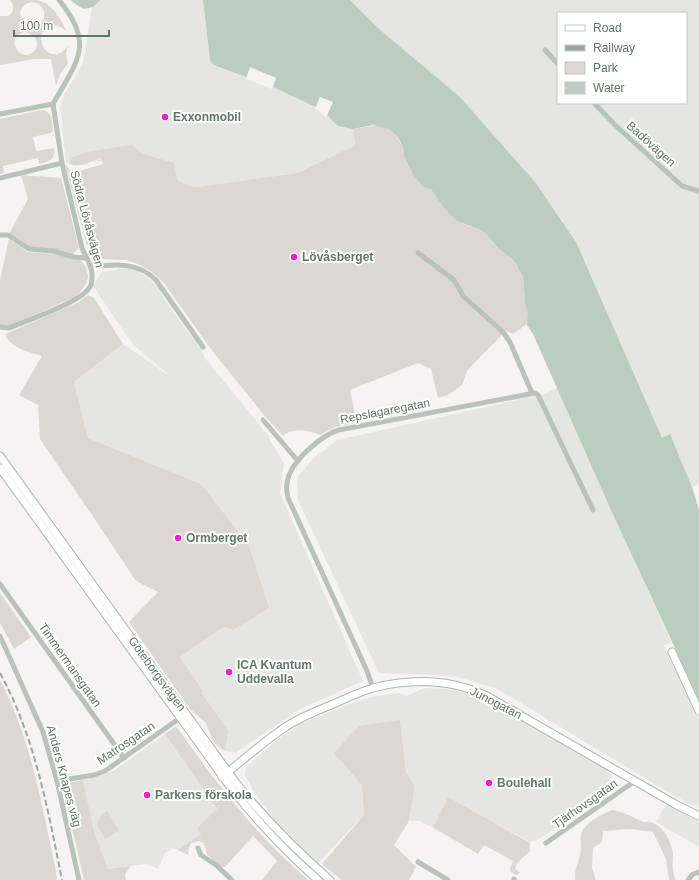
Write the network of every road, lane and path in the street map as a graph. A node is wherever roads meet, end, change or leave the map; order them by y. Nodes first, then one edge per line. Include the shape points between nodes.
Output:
1 (59, 0) edge
2 (546, 50) dead end
3 (557, 63) edge
4 (53, 104) junction
5 (595, 104) edge
6 (0, 114) edge
7 (62, 163) junction
8 (0, 178) edge
9 (699, 191) edge
10 (0, 235) edge
11 (418, 253) dead end
12 (86, 258) junction
13 (92, 267) junction
14 (0, 327) edge
15 (203, 347) dead end
16 (532, 393) junction
17 (264, 420) dead end
18 (0, 456) edge
19 (298, 461) junction
20 (0, 468) edge
21 (593, 510) dead end
22 (0, 584) edge
23 (0, 636) edge
24 (672, 652) dead end
25 (372, 688) junction
26 (699, 711) edge
27 (180, 718) junction
28 (124, 758) junction
29 (225, 774) junction
30 (56, 781) junction
31 (635, 781) junction
32 (699, 816) edge
33 (546, 844) dead end
34 (198, 848) dead end
35 (418, 862) dead end
36 (699, 872) edge
37 (79, 880) edge
38 (232, 880) edge
39 (318, 880) edge
40 (330, 880) edge
41 (448, 880) edge
42 (688, 880) edge

1 - 4 street via 76,24 80,50 73,69
2 - 3 street
4 - 6 street
4 - 7 street, Södra Lövåsvägen
5 - 9 street, Badövägen via 682,186
7 - 8 street
7 - 12 street, Södra Lövåsvägen
10 - 12 street via 8,236 29,250 53,251
11 - 16 street via 454,280 464,297 503,332 510,342
12 - 13 street, Södra Lövåsvägen
13 - 14 street, Södra Lövåsvägen via 90,288 77,300 9,328
13 - 15 street via 132,266 146,271 156,280
16 - 19 street, Repslagaregatan via 339,430 321,439
16 - 21 street via 538,395
17 - 19 street
18 - 29 main road, Göteborgsvägen
19 - 25 street, Repslagaregatan via 288,480 289,502 367,671
20 - 27 main road, Göteborgsvägen
22 - 28 street, Timmermansgatan
23 - 30 street, Anders Knapes väg via 43,732
24 - 26 main road
25 - 29 main road, Junogatan via 288,726
25 - 31 main road, Junogatan via 429,682 446,682 466,687 487,696
27 - 28 street, Matrosgatan
27 - 29 main road, Göteborgsvägen
28 - 30 street, Matrosgatan via 105,772 94,776
29 - 39 main road, Göteborgsvägen via 254,816
29 - 40 main road, Göteborgsvägen via 298,851
30 - 37 street, Anders Knapes väg
31 - 32 main road, Junogatan
31 - 33 street, Tjärhovsgatan
34 - 38 street via 201,855
35 - 41 street
36 - 42 street

